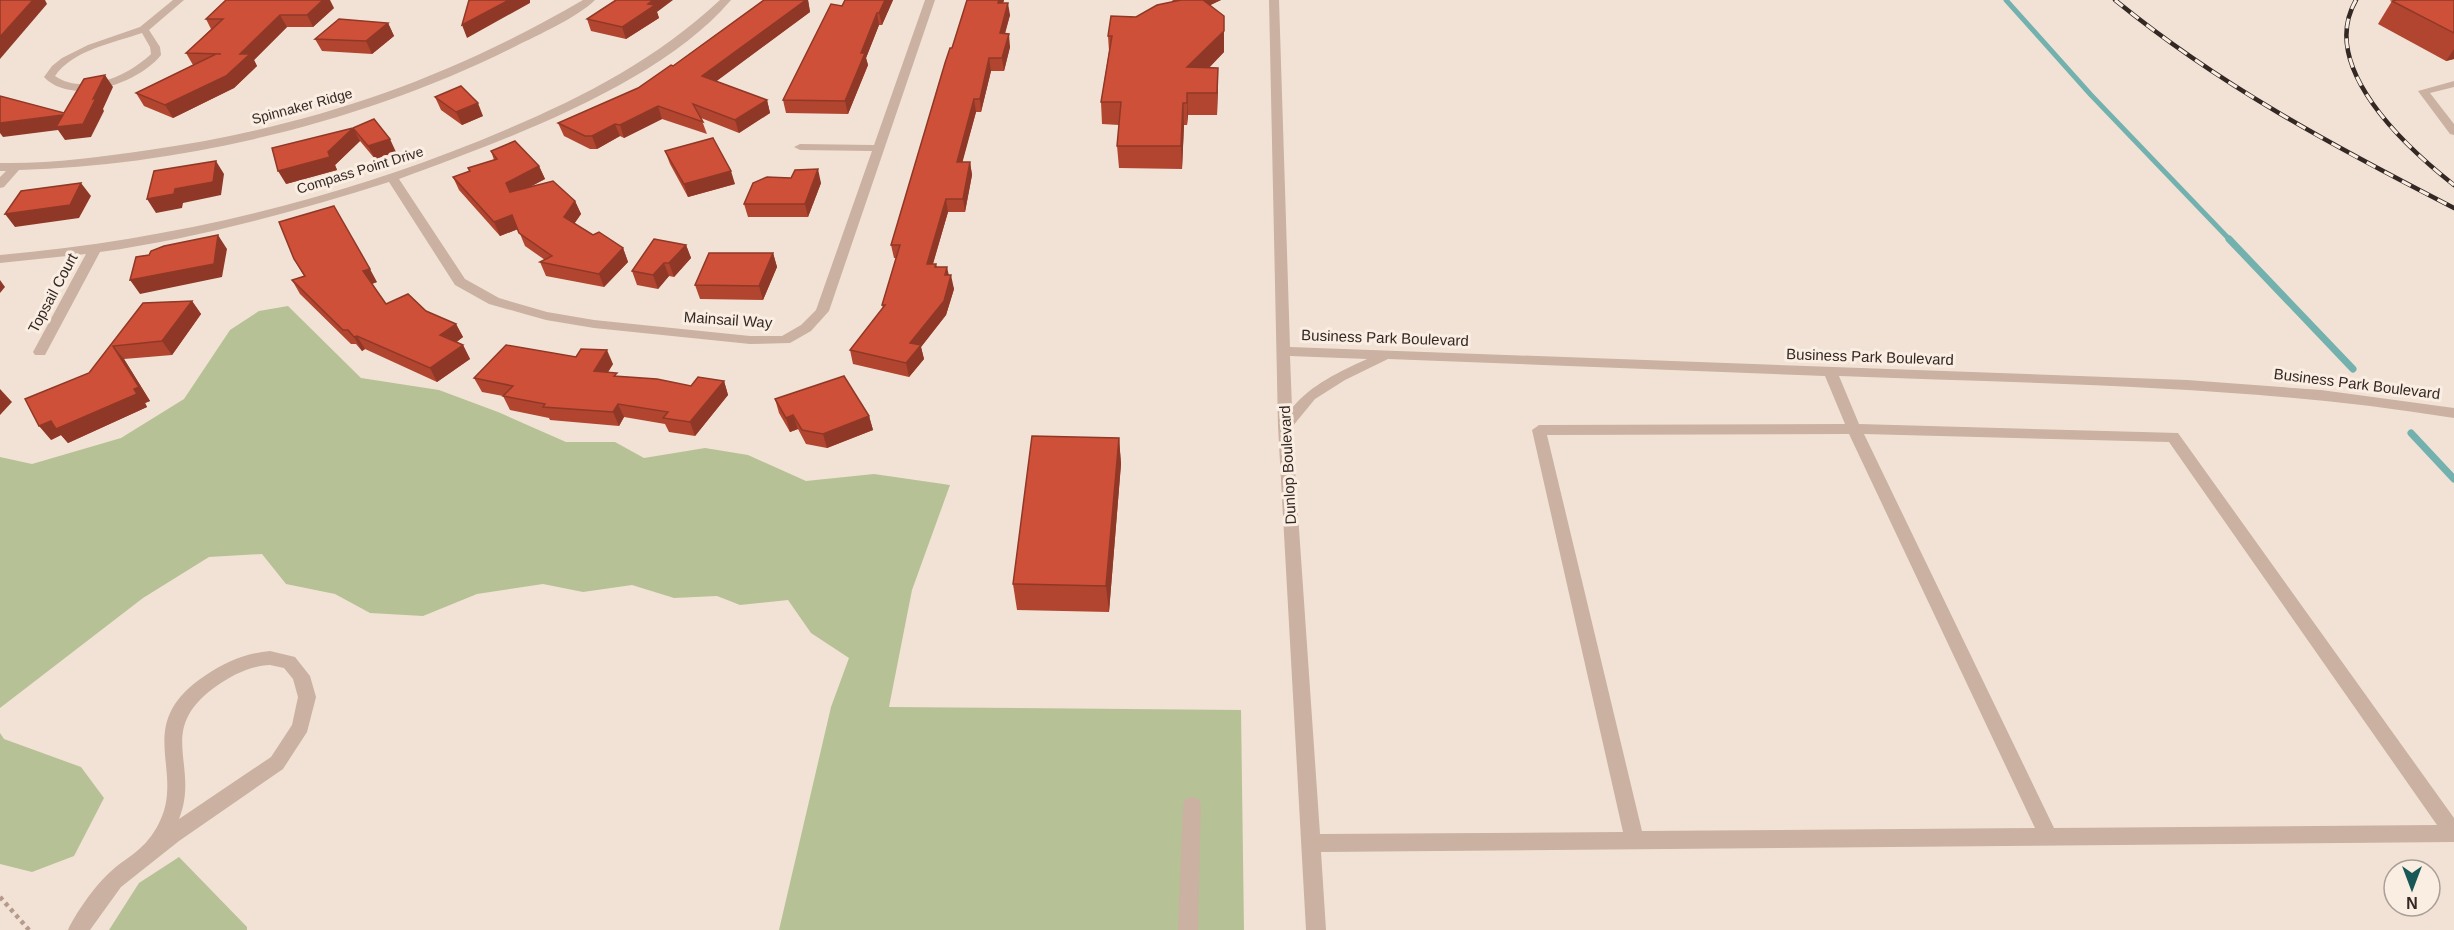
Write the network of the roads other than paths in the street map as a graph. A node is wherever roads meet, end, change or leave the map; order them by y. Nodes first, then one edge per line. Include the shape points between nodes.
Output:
1 (179, 0) edge
2 (590, 0) edge
3 (726, 0) edge
4 (930, 0) edge
5 (1274, 0) edge
6 (144, 29) junction
7 (2454, 84) edge
8 (2454, 132) edge
9 (800, 147) dead end
10 (877, 148) junction
11 (0, 167) edge
12 (16, 167) junction
13 (392, 178) junction
14 (0, 184) edge
15 (95, 249) junction
16 (0, 260) edge
17 (1284, 351) junction
18 (40, 352) dead end
19 (1388, 354) junction
20 (1830, 372) junction
21 (2454, 413) edge
22 (1285, 426) junction
23 (1854, 429) junction
24 (1192, 805) dead end
25 (2454, 833) edge
26 (2048, 836) junction
27 (1634, 840) junction
28 (1311, 843) junction
29 (153, 851) junction
30 (78, 930) edge
31 (1188, 930) edge
32 (1316, 930) edge

1 - 6 street
2 - 12 street, Spinnaker Ridge via 479,61 354,108 231,141 165,153
3 - 13 street, Compass Point Drive via 689,34 589,95 492,140
4 - 10 street, Mainsail Way
5 - 17 street, Dunlop Boulevard
6 - 6 street via 68,58 49,77 59,85 75,87 125,78 156,55
7 - 8 street via 2423,91
9 - 10 street
10 - 13 street, Mainsail Way via 822,311 806,328 785,340 594,324 494,301 460,282
11 - 12 street, Spinnaker Ridge
12 - 14 street
13 - 15 street, Compass Point Drive via 239,220
15 - 16 street, Compass Point Drive
15 - 18 street, Topsail Court
17 - 19 street, Business Park Boulevard
17 - 22 street, Dunlop Boulevard
19 - 20 street, Business Park Boulevard
19 - 22 street via 1310,396
20 - 21 street, Business Park Boulevard via 2277,390
20 - 23 street
22 - 28 street, Dunlop Boulevard
23 - 25 street via 2173,437
23 - 26 street
23 - 27 street via 1539,430
24 - 31 street
25 - 26 street
26 - 27 street
27 - 28 street
28 - 32 street, Dunlop Boulevard
29 - 29 street via 277,763 301,727 307,697 301,676 289,662 254,659 194,692 178,713 173,737 176,804
29 - 30 street via 114,880

